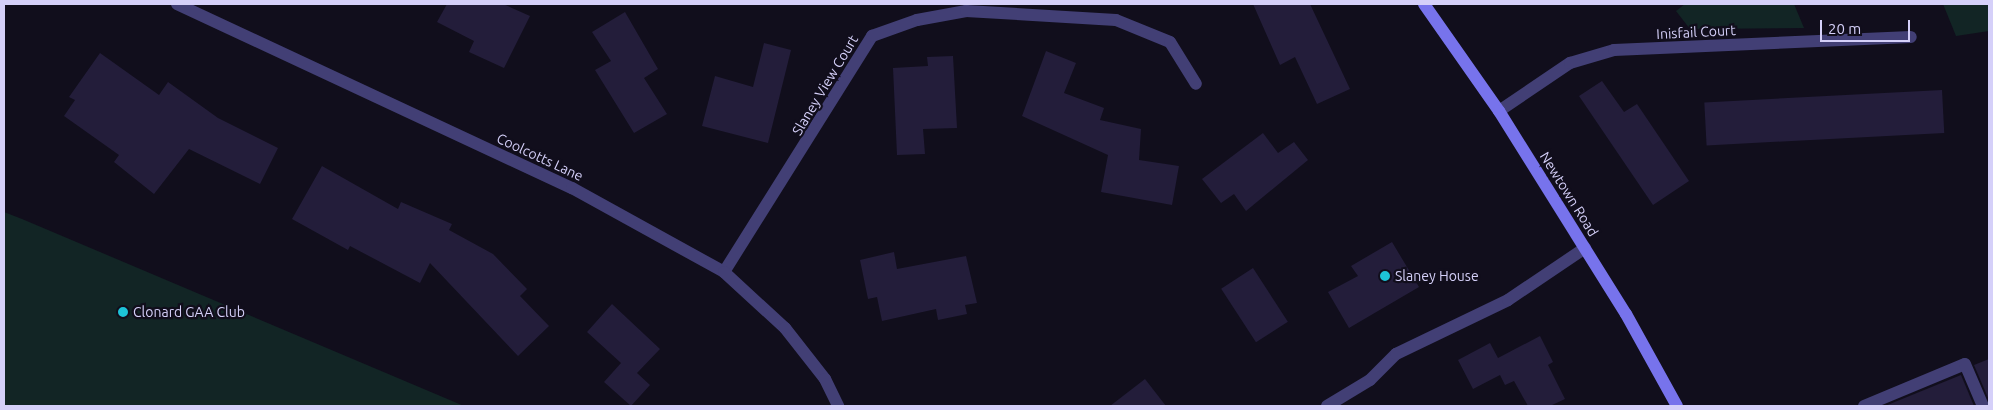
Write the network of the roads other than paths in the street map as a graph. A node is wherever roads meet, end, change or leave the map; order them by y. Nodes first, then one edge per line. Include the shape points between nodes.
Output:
1 (177, 4) edge
2 (1424, 4) edge
3 (1911, 36) dead end
4 (1196, 84) dead end
5 (1499, 111) junction
6 (1585, 248) junction
7 (724, 272) junction
8 (838, 406) edge
9 (1328, 406) edge
10 (1677, 406) edge
11 (1864, 406) edge
12 (1983, 406) edge

1 - 7 street, Coolcotts Lane via 572,188
2 - 5 main road, Newtown Road
3 - 5 street, Inisfail Court via 1614,50 1570,63
4 - 7 street, Slaney View Court via 1170,42 1116,20 966,11 917,20 872,36
5 - 6 main road, Newtown Road
6 - 9 street via 1508,300 1396,354 1370,380
6 - 10 main road, Newtown Road
7 - 8 street, Coolcotts Lane via 785,328 825,379
11 - 12 street via 1965,364

